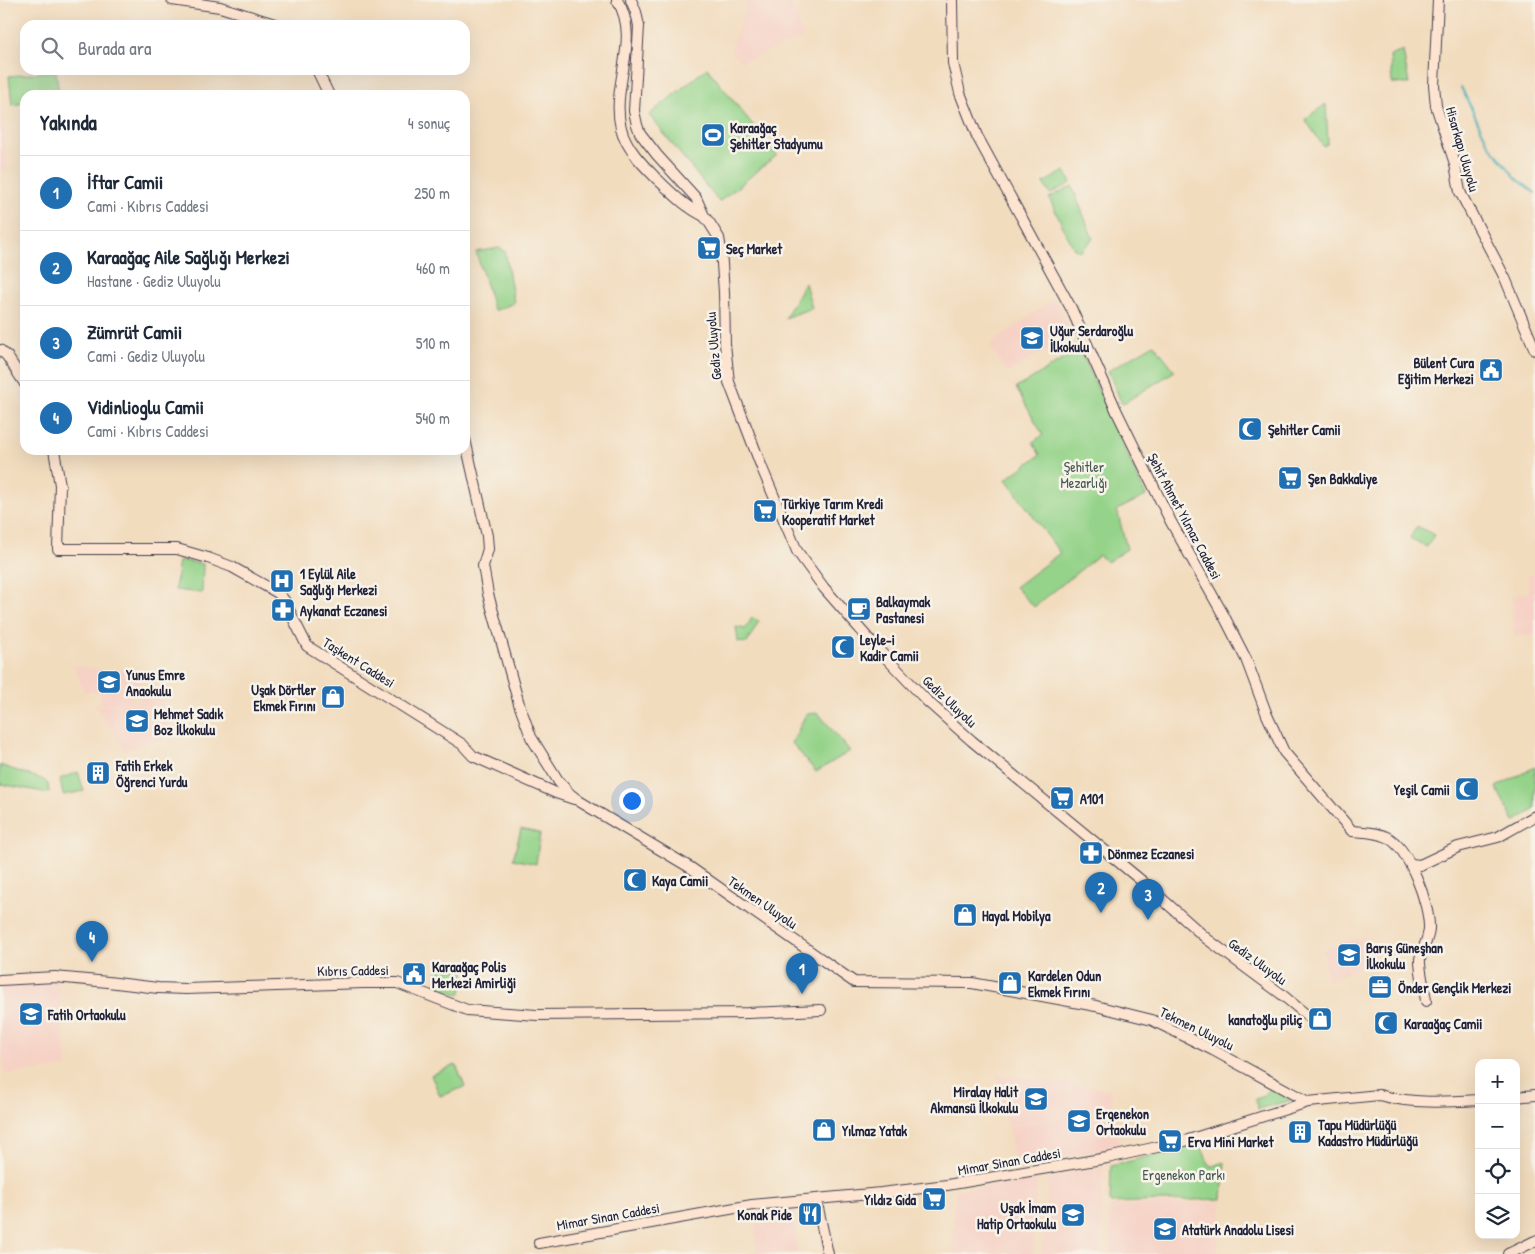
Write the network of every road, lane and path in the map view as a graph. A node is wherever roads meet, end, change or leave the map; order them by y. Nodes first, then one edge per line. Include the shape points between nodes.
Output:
1 (172, 0) edge
2 (617, 0) edge
3 (631, 0) edge
4 (952, 0) edge
5 (1438, 0) edge
6 (262, 20) edge
7 (319, 75) edge
8 (327, 90) edge
9 (704, 216) junction
10 (0, 350) edge
11 (1535, 350) edge
12 (20, 376) edge
13 (55, 455) edge
14 (469, 455) edge
15 (579, 801) junction
16 (1535, 816) edge
17 (1411, 864) junction
18 (0, 980) edge
19 (1426, 1001) dead end
20 (821, 1010) dead end
21 (1309, 1017) dead end
22 (1535, 1095) edge
23 (1520, 1097) edge
24 (1475, 1100) edge
25 (1308, 1102) junction
26 (816, 1199) junction
27 (1535, 1241) edge
28 (539, 1242) dead end
29 (828, 1254) edge
30 (1508, 1254) edge

1 - 6 street via 220,7
2 - 9 street, Gediz Uluyolu via 624,15 627,36 619,94 621,129 630,149 644,166 685,205
3 - 9 street, Gediz Uluyolu via 639,26 634,111 637,126 696,198
4 - 17 street, Şehit Ahmet Yılmaz Caddesi via 953,63 969,118 1071,308 1170,522 1246,659 1284,752 1352,831 1386,836
5 - 11 street, Hisarkapı Uluyolu via 1436,106 1455,164 1460,192 1505,278
7 - 8 street
9 - 21 street, Gediz Uluyolu via 719,238 721,250 729,382 797,551 814,576 874,645 972,742 1207,939
10 - 12 street
13 - 15 street, Taşkent Caddesi via 60,493 58,548 177,549 232,567 278,593 307,646 462,744 473,756
14 - 15 street, Tekmen Uluyolu via 487,536 488,549 483,566 488,594 519,704 543,759 559,782
15 - 25 street, Tekmen Uluyolu via 691,868 854,982 972,983 1152,1020
16 - 17 street via 1498,838 1458,847 1420,865
17 - 19 street, Şehit Ahmet Yılmaz Caddesi via 1428,919 1429,930 1420,960
18 - 20 street, Kıbrıs Caddesi via 55,977 186,989 397,983 467,1010 537,1015
22 - 23 street
24 - 25 street, Mimar Sinan Caddesi via 1420,1101 1380,1096
25 - 26 street, Mimar Sinan Caddesi via 1185,1141 1130,1154 947,1185
26 - 28 street, Mimar Sinan Caddesi via 736,1208
26 - 29 street
27 - 30 street

